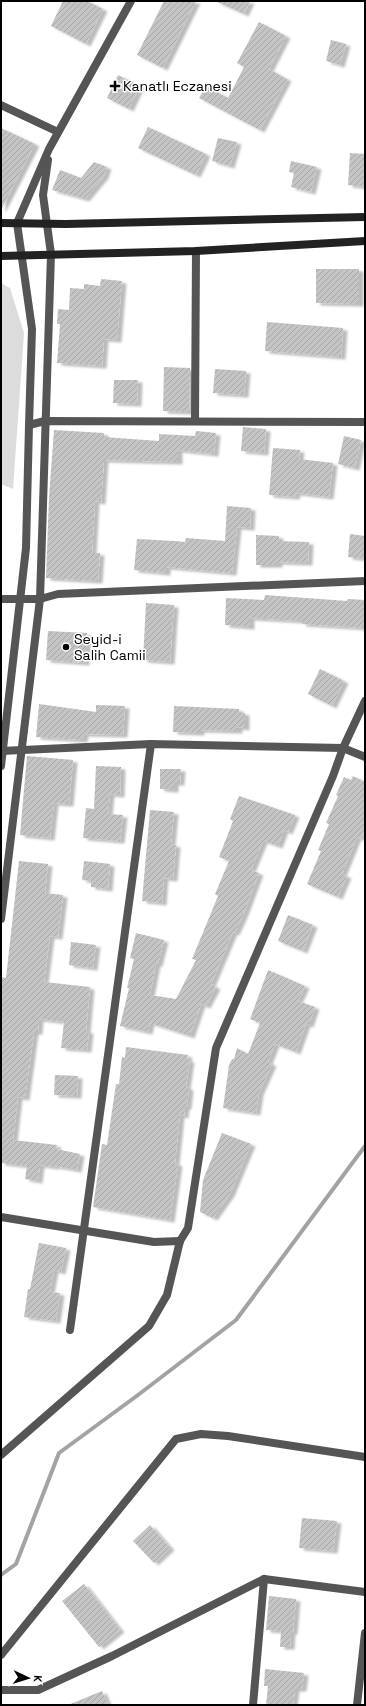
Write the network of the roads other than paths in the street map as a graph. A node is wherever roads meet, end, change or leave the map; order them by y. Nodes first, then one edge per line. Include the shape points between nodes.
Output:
1 (131, 1) edge
2 (1, 105) edge
3 (58, 132) junction
4 (49, 149) junction
5 (365, 217) edge
6 (1, 222) edge
7 (17, 223) junction
8 (47, 223) junction
9 (365, 241) edge
10 (196, 251) junction
11 (51, 254) junction
12 (1, 256) edge
13 (21, 256) junction
14 (194, 421) junction
15 (45, 422) junction
16 (365, 422) edge
17 (29, 425) junction
18 (365, 581) edge
19 (1, 599) edge
20 (20, 599) junction
21 (40, 599) junction
22 (365, 701) edge
23 (151, 744) junction
24 (343, 748) junction
25 (22, 749) junction
26 (2, 751) edge
27 (365, 757) edge
28 (1, 766) edge
29 (1, 919) edge
30 (1, 1217) edge
31 (84, 1231) junction
32 (180, 1241) junction
33 (70, 1330) dead end
34 (1, 1455) edge
35 (365, 1457) edge
36 (264, 1579) junction
37 (365, 1592) edge
38 (365, 1633) edge
39 (1, 1655) edge
40 (1, 1690) edge
41 (253, 1705) edge
42 (357, 1705) edge

1 - 3 street
2 - 3 street
3 - 4 street
4 - 7 street
4 - 8 street via 43,195
5 - 8 main road
6 - 7 main road
7 - 8 main road
7 - 13 street
8 - 11 street
9 - 10 main road
10 - 11 main road
10 - 14 street
11 - 13 main road
11 - 15 street
12 - 13 main road
13 - 17 street via 32,329
14 - 15 street
14 - 16 street
15 - 17 street
15 - 21 street
17 - 20 street via 26,548
18 - 21 street via 58,594
19 - 20 street
20 - 21 street
20 - 26 street
21 - 25 street
22 - 24 street
23 - 24 street
23 - 25 street
23 - 31 street
24 - 27 street
24 - 32 street via 216,1048 188,1228
25 - 26 street
25 - 29 street
26 - 28 street
30 - 31 street
31 - 32 street via 154,1242
31 - 33 street
32 - 34 street via 167,1295 149,1326
35 - 39 street via 228,1436 202,1434 176,1439
36 - 37 street
36 - 40 street via 112,1656 38,1690
36 - 41 street
38 - 42 street

